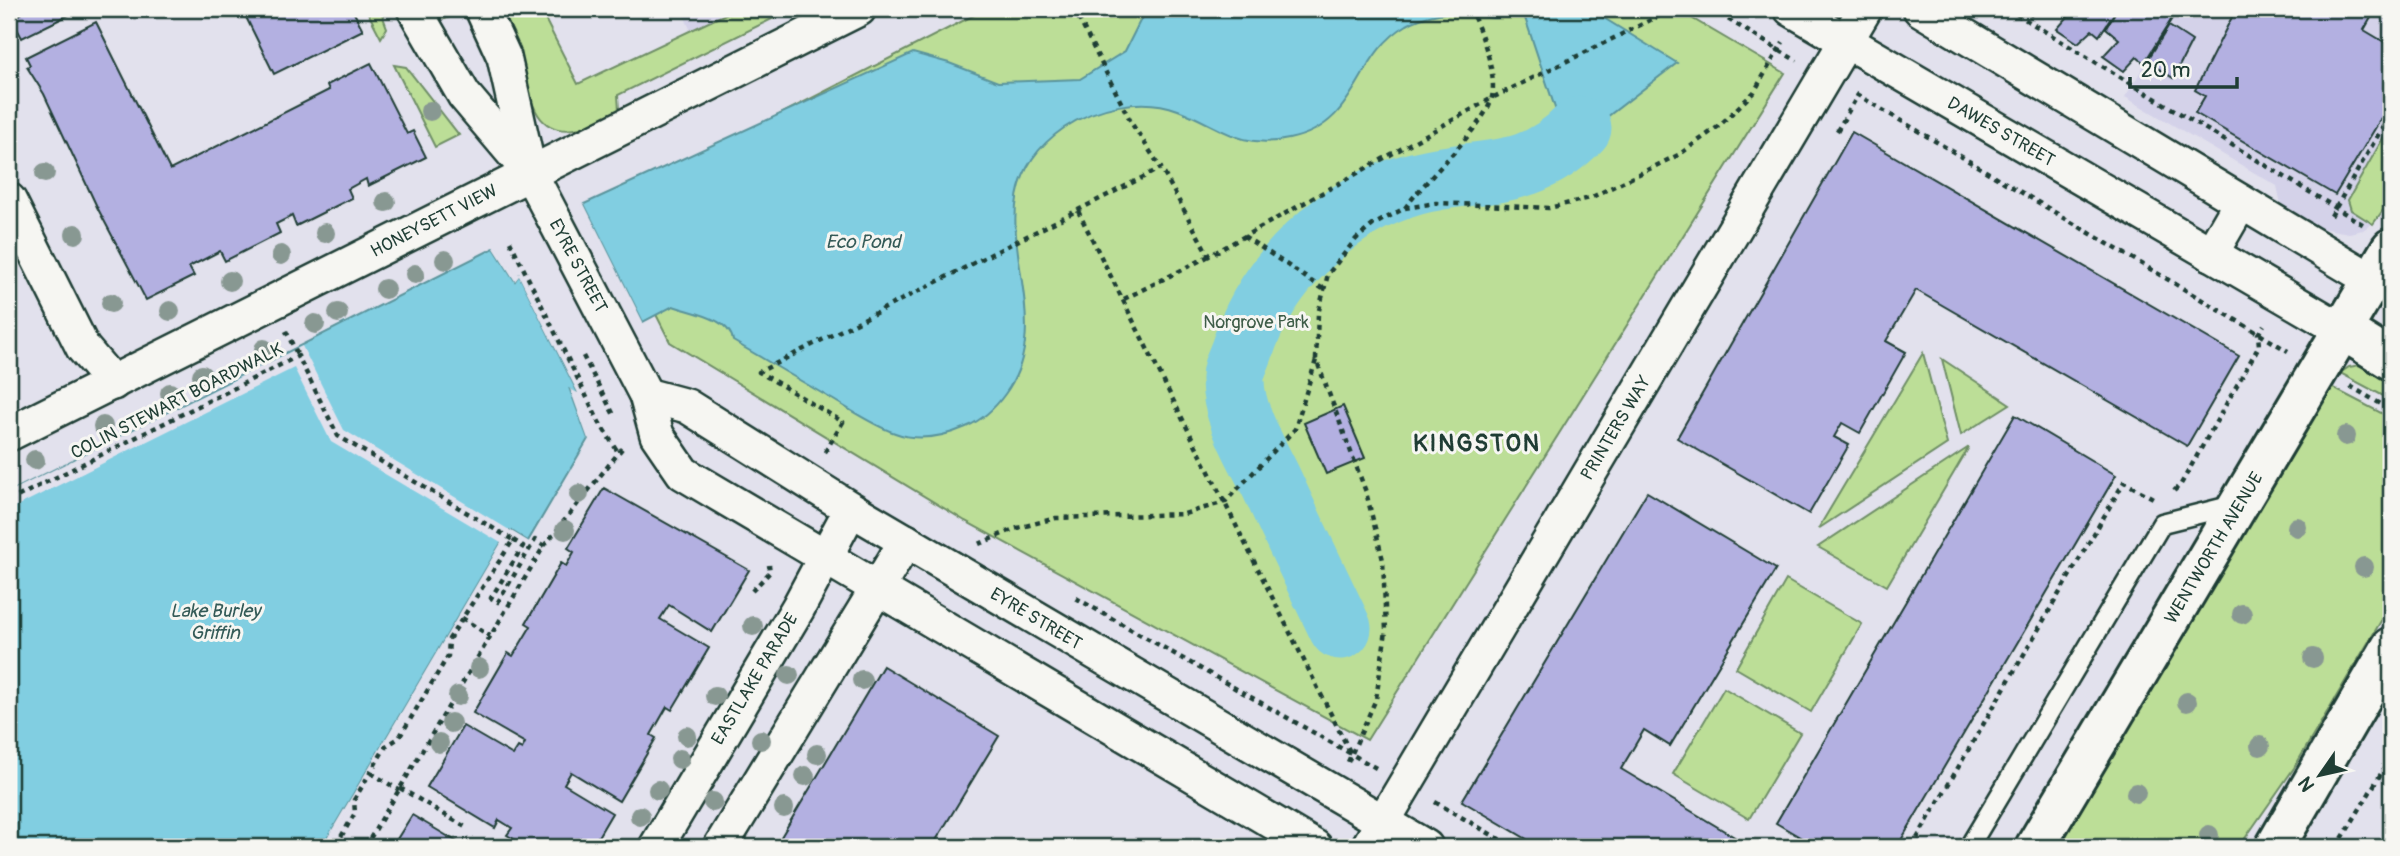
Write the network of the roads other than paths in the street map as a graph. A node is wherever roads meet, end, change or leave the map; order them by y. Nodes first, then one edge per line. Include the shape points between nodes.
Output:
1 (414, 9) edge
2 (482, 9) edge
3 (859, 9) edge
4 (1791, 9) edge
5 (1865, 9) edge
6 (1920, 9) edge
7 (1846, 41) junction
8 (530, 173) junction
9 (9, 200) edge
10 (2241, 202) junction
11 (2380, 238) edge
12 (2211, 254) junction
13 (2382, 287) edge
14 (2344, 331) junction
15 (2391, 360) edge
16 (113, 383) junction
17 (646, 395) junction
18 (9, 434) edge
19 (2240, 504) junction
20 (851, 509) junction
21 (905, 541) junction
22 (825, 559) junction
23 (875, 589) junction
24 (2391, 647) edge
25 (1375, 835) edge
26 (656, 847) edge
27 (720, 847) edge
28 (1315, 847) edge
29 (1426, 847) edge
30 (1969, 847) edge
31 (2035, 847) edge
32 (2275, 847) edge

1 - 8 street, EYRE STREET via 464,95
2 - 8 street, EYRE STREET via 504,57
3 - 8 street, HONEYSETT VIEW
4 - 7 street, DAWES STREET
5 - 7 street, PRINTERS WAY
6 - 10 street
7 - 12 street, DAWES STREET
7 - 25 street, PRINTERS WAY
8 - 16 street, HONEYSETT VIEW
8 - 17 street, EYRE STREET
9 - 16 street via 83,348
10 - 12 street
10 - 13 street
11 - 13 main road, WENTWORTH AVENUE
12 - 14 street, DAWES STREET
13 - 14 main road, WENTWORTH AVENUE
14 - 15 main road
14 - 19 main road, WENTWORTH AVENUE
16 - 18 street, HONEYSETT VIEW
17 - 20 street, EYRE STREET via 687,406
17 - 22 street, EYRE STREET via 657,435 683,473
19 - 30 lane via 2162,523
19 - 31 main road, WENTWORTH AVENUE
20 - 21 street, EYRE STREET
20 - 22 street, EASTLAKE PARADE
21 - 23 street
21 - 25 street, EYRE STREET
22 - 23 street, EYRE STREET
22 - 26 street, EASTLAKE PARADE
23 - 27 street
23 - 28 street, EYRE STREET
24 - 32 main road
25 - 29 street, EYRE STREET

